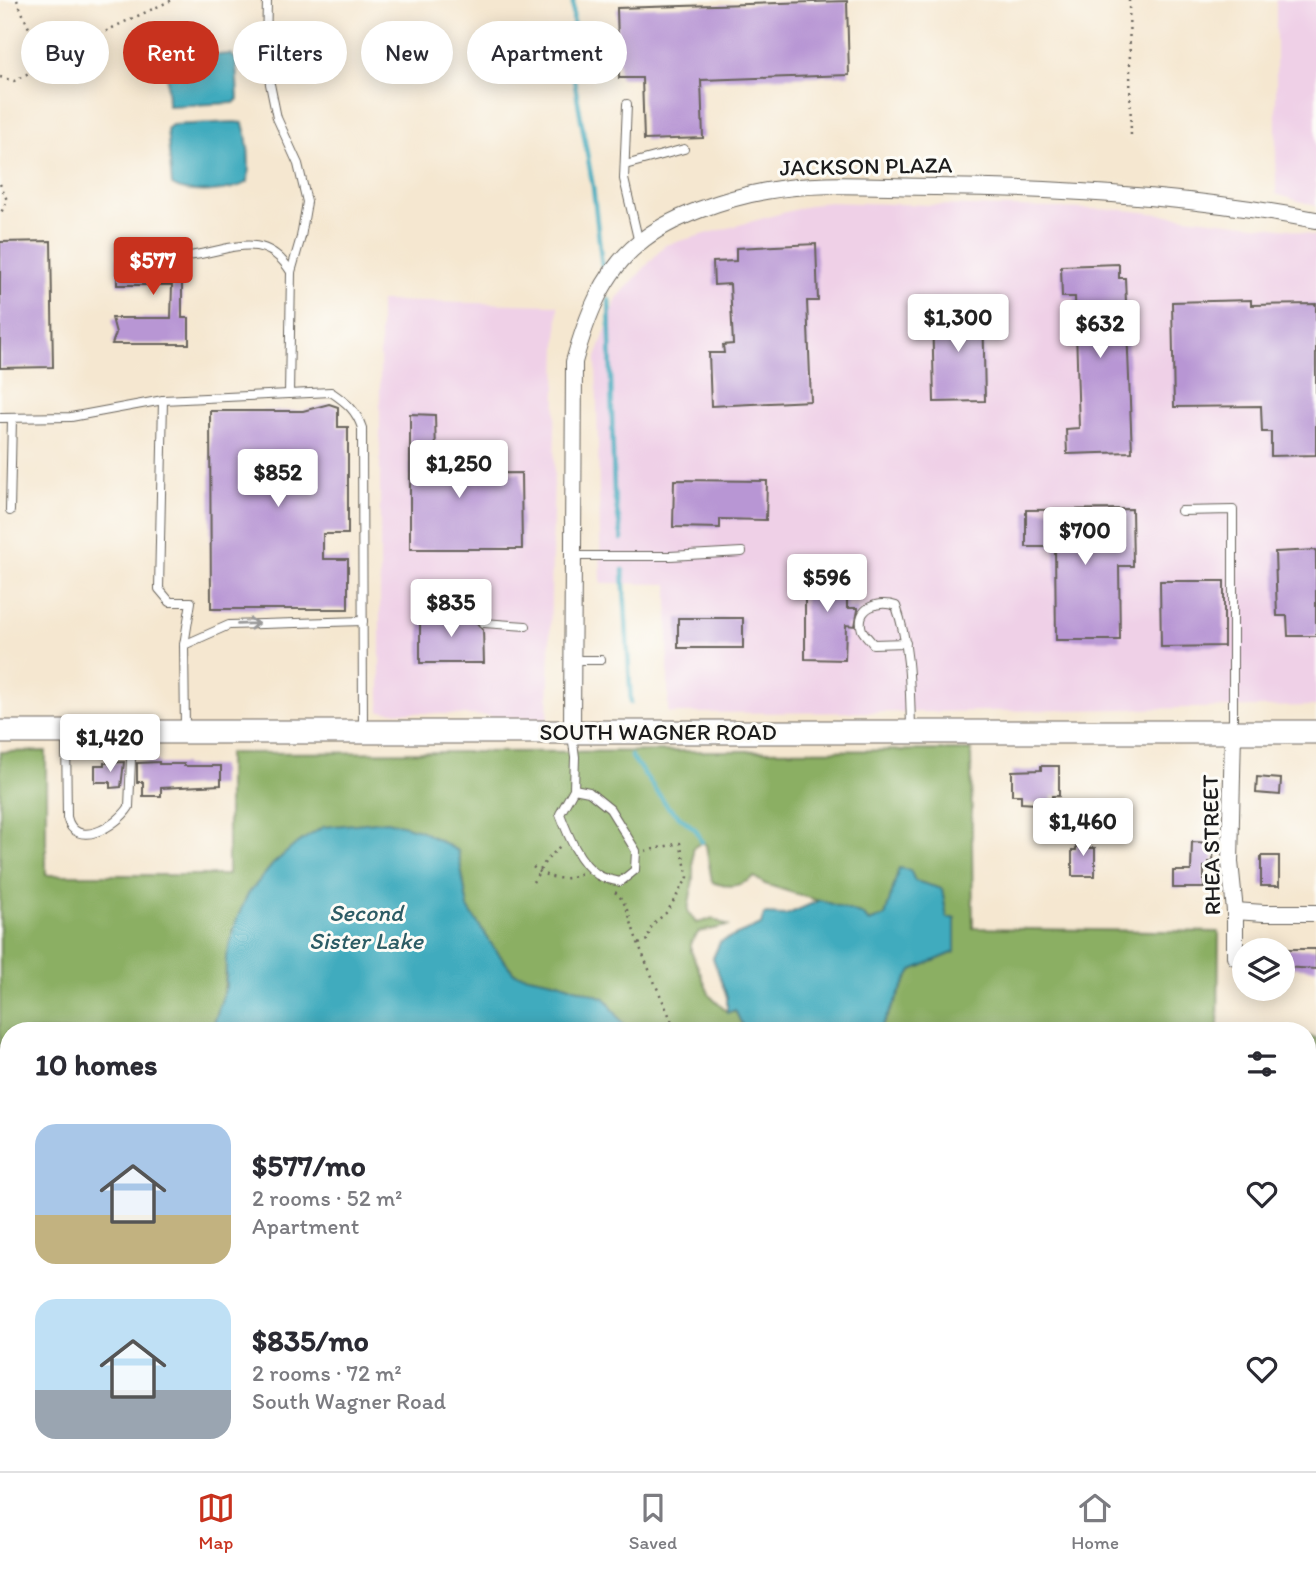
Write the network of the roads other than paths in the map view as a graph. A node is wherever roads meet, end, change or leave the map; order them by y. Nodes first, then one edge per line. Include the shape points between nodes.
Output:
1 (267, 0) edge
2 (627, 104) dead end
3 (684, 149) dead end
4 (625, 165) junction
5 (1316, 220) edge
6 (639, 243) junction
7 (187, 256) dead end
8 (290, 272) junction
9 (289, 394) junction
10 (163, 400) junction
11 (0, 418) edge
12 (12, 418) junction
13 (10, 511) dead end
14 (1181, 511) dead end
15 (742, 552) dead end
16 (574, 556) junction
17 (363, 621) junction
18 (484, 623) dead end
19 (526, 625) dead end
20 (906, 643) junction
21 (184, 645) junction
22 (572, 660) junction
23 (601, 660) dead end
24 (0, 732) edge
25 (132, 732) junction
26 (185, 732) junction
27 (363, 732) junction
28 (572, 732) junction
29 (911, 732) junction
30 (1233, 732) junction
31 (1316, 732) edge
32 (65, 733) junction
33 (574, 789) junction
34 (1235, 911) junction
35 (1316, 913) edge
36 (1235, 938) edge

1 - 8 lane via 270,84 307,202
2 - 4 lane
3 - 4 lane
4 - 6 lane
5 - 6 street, JACKSON PLAZA via 1215,204 1073,190 808,187 727,201 664,227
6 - 16 street, JACKSON PLAZA via 602,288 584,323 574,362
7 - 8 lane via 258,246 272,251
8 - 9 lane
9 - 10 lane
9 - 17 lane via 331,392 348,402 362,428
10 - 12 lane via 71,417
10 - 21 lane via 159,589 170,602 191,602
11 - 12 lane
12 - 13 lane
14 - 30 lane via 1233,510
15 - 16 lane
16 - 22 street, JACKSON PLAZA
21 -> 17 lane via 229,625
17 - 27 lane
18 - 19 lane
20 - 20 lane via 896,606 885,602 868,607 862,630 873,643
20 - 29 lane
21 - 26 lane
22 - 23 lane
22 - 28 street, JACKSON PLAZA
24 - 32 main road, SOUTH WAGNER ROAD
25 - 26 main road, SOUTH WAGNER ROAD
25 - 32 main road, SOUTH WAGNER ROAD
25 - 32 lane via 129,807 111,825 92,834 75,831 67,817
26 - 27 main road, SOUTH WAGNER ROAD
27 - 28 main road, SOUTH WAGNER ROAD
28 - 29 main road, SOUTH WAGNER ROAD
28 - 33 lane
29 - 30 main road, SOUTH WAGNER ROAD
30 - 31 main road, SOUTH WAGNER ROAD
30 - 34 street, RHEA STREET via 1230,862
33 - 33 lane via 560,814 568,837 600,877 620,882 635,870 636,851 610,809 589,792
34 - 35 street
34 - 36 street, RHEA STREET

